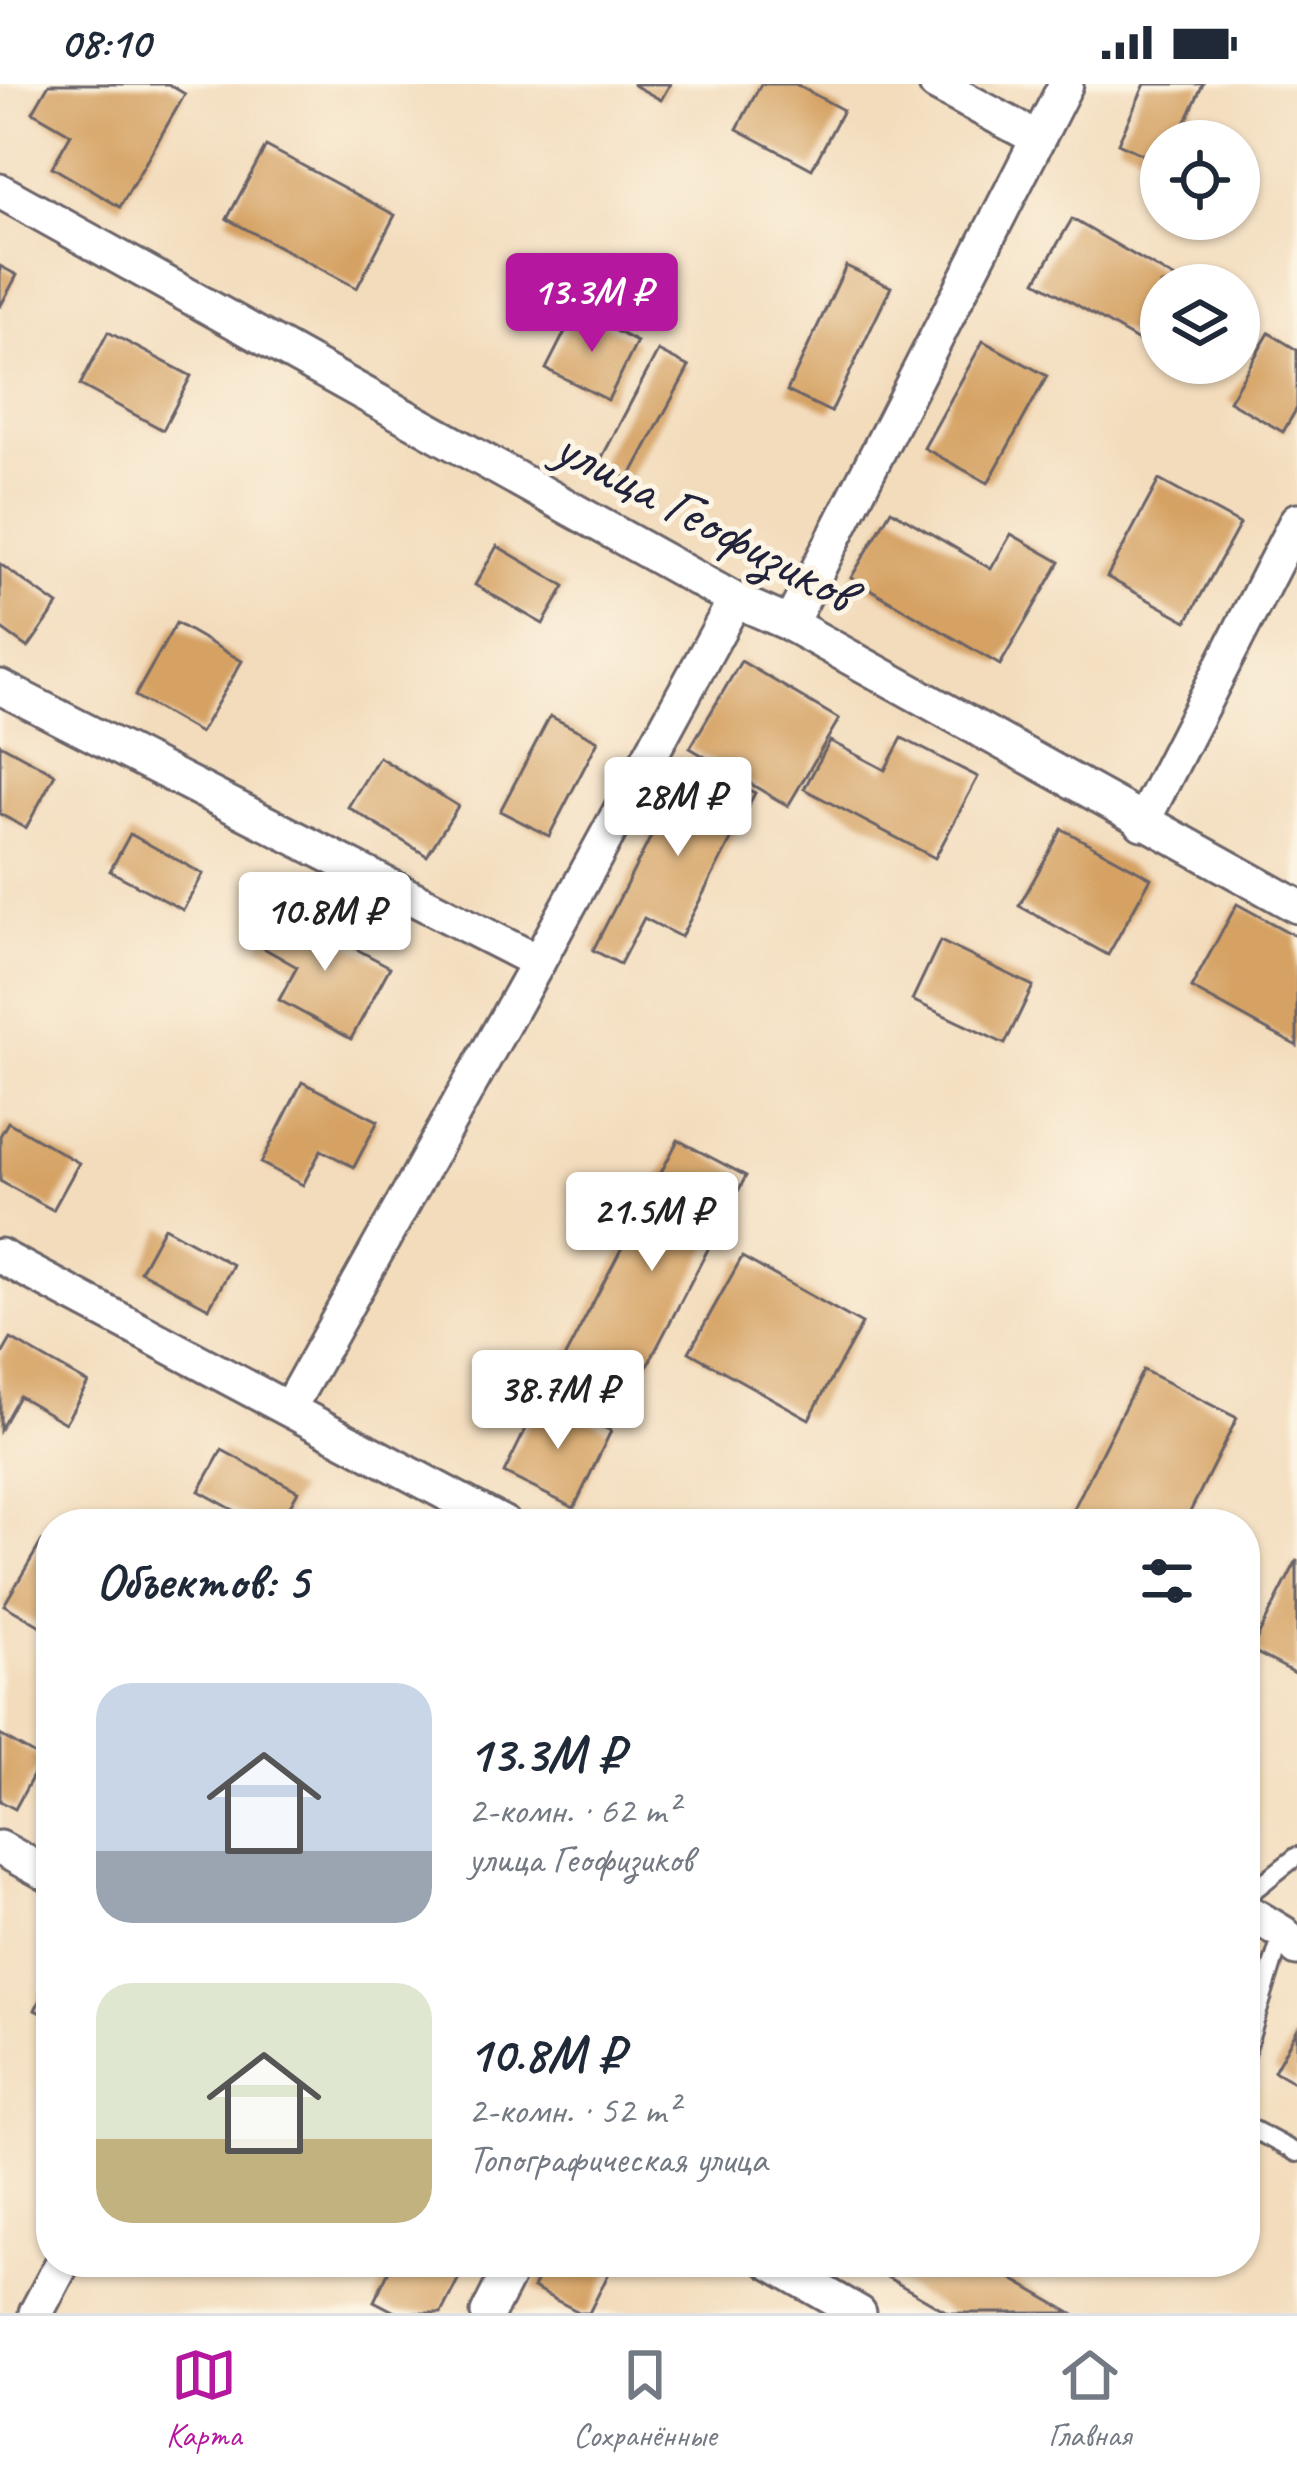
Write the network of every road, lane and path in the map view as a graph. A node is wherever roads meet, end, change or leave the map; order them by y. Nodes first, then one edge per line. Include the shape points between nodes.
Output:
1 (936, 84) edge
2 (1066, 84) edge
3 (1037, 138) junction
4 (0, 191) edge
5 (1297, 520) edge
6 (735, 600) junction
7 (790, 624) junction
8 (0, 687) edge
9 (1142, 823) junction
10 (1297, 906) edge
11 (538, 962) junction
12 (0, 1256) edge
13 (289, 1408) junction
14 (476, 1509) edge
15 (0, 1848) edge
16 (1297, 1856) edge
17 (36, 1868) edge
18 (1260, 1897) edge
19 (1260, 1921) edge
20 (1290, 1941) edge
21 (1260, 2016) edge
22 (1260, 2134) edge
23 (1297, 2153) edge
24 (55, 2277) edge
25 (506, 2277) edge
26 (817, 2277) edge
27 (36, 2313) edge
28 (488, 2313) edge
29 (859, 2313) edge

1 - 3 street
2 - 3 street
3 - 7 street
4 - 6 street, улица Геофизиков
5 - 9 street
6 - 7 street, улица Геофизиков
6 - 11 street
7 - 9 street, улица Геофизиков
8 - 11 street
9 - 10 street, улица Геофизиков
11 - 13 street
12 - 13 street
13 - 14 street
15 - 17 street
16 - 18 lane
19 - 20 street
20 - 21 lane
22 - 23 lane
24 - 27 street
25 - 28 street
26 - 29 street

